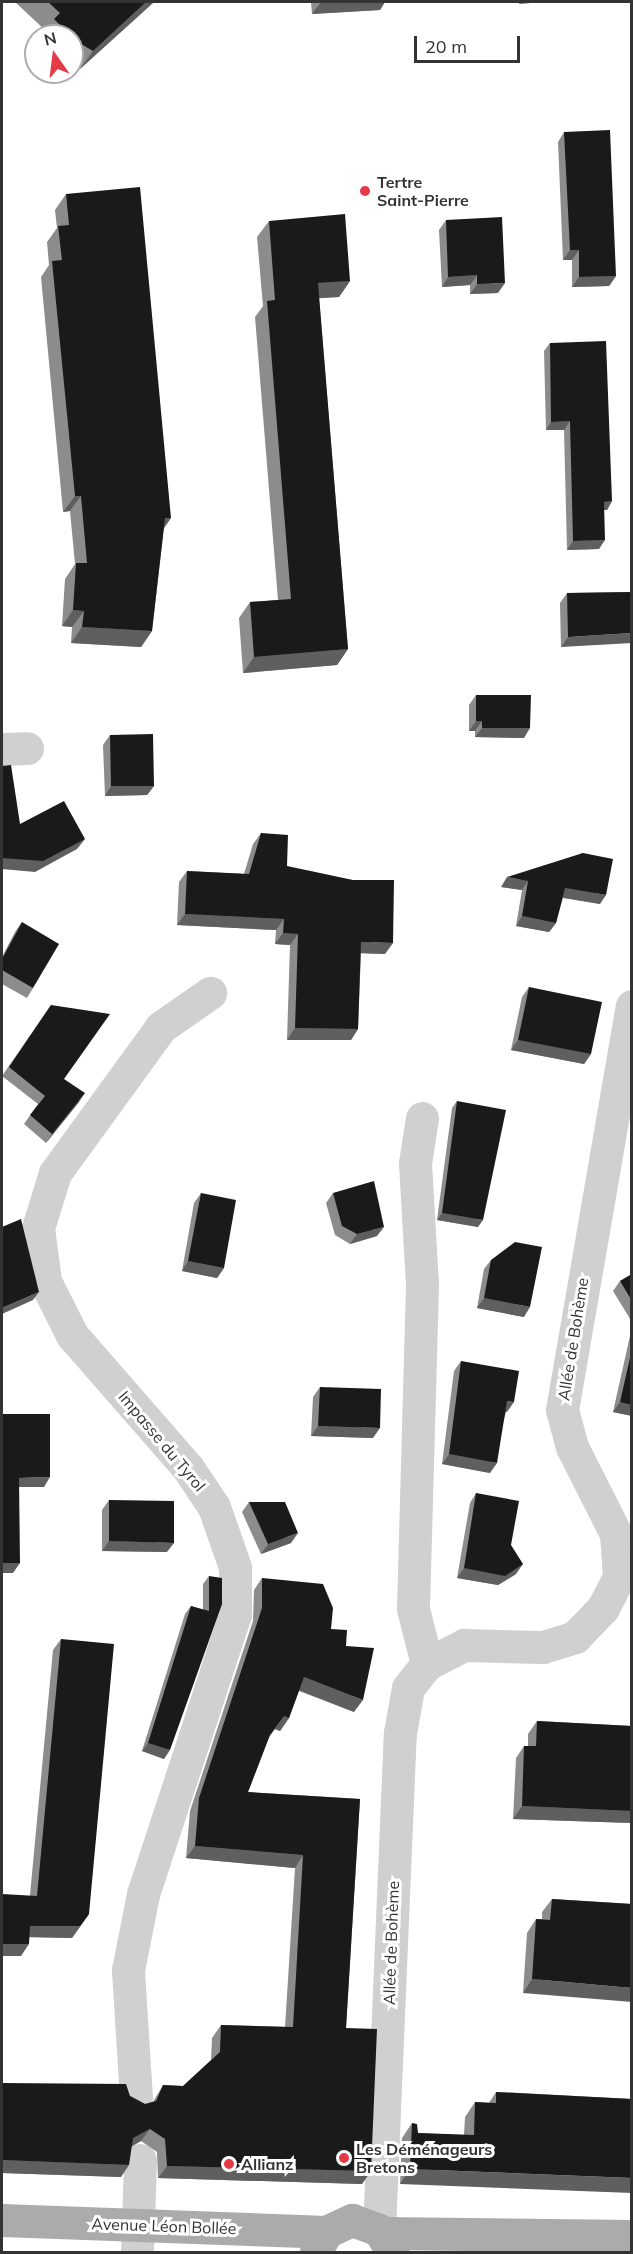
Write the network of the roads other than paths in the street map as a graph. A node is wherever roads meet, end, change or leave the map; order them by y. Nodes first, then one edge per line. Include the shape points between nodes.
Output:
1 (210, 993) dead end
2 (632, 1006) edge
3 (422, 1118) dead end
4 (427, 1664) junction
5 (136, 2098) edge
6 (140, 2160) dead end
7 (2, 2220) edge
8 (632, 2236) edge
9 (384, 2238) edge
10 (138, 2239) edge
11 (321, 2242) edge

1 - 5 street, Impasse du Tyrol via 161,1027 55,1173 38,1228 45,1281 72,1335 188,1468 214,1507 235,1567 235,1615 143,1894 128,1970
2 - 4 street, Allée de Bohème via 562,1410 572,1447 616,1533 619,1576 603,1608 575,1637 543,1647 464,1645
3 - 4 street via 415,1163 422,1285 412,1609
4 - 9 street, Allée de Bohème via 408,1688 400,1733
6 - 10 street
7 - 10 main road, Avenue Léon Bollée
8 - 9 main road, Avenue Léon Bollée
9 - 11 main road, Avenue Léon Bollée via 352,2220
10 - 11 main road, Avenue Léon Bollée

